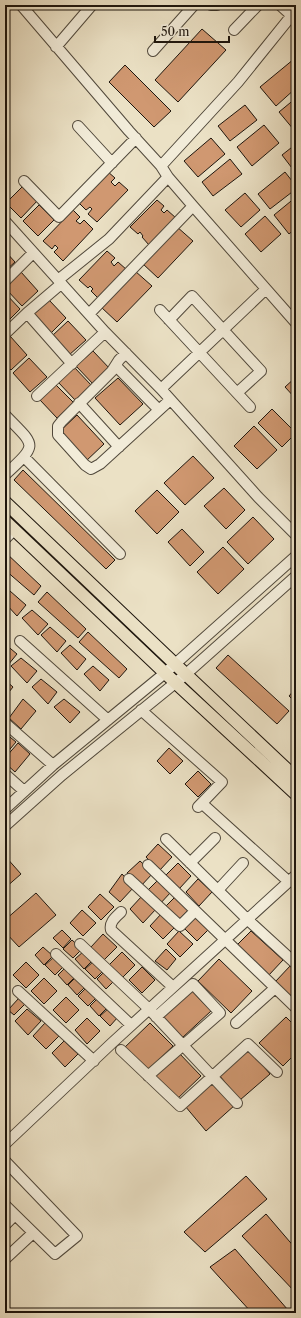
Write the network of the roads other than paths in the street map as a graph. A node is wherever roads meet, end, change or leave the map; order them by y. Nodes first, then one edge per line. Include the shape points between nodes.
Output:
1 (21, 5) edge
2 (92, 5) edge
3 (194, 5) edge
4 (211, 5) edge
5 (217, 5) edge
6 (258, 5) edge
7 (280, 5) edge
8 (293, 12) edge
9 (234, 30) dead end
10 (56, 47) junction
11 (153, 50) dead end
12 (78, 126) dead end
13 (136, 138) junction
14 (112, 163) junction
15 (161, 166) junction
16 (168, 177) junction
17 (24, 181) dead end
18 (193, 206) junction
19 (5, 222) edge
20 (33, 253) junction
21 (5, 281) edge
22 (60, 282) junction
23 (266, 289) junction
24 (160, 310) dead end
25 (27, 313) junction
26 (89, 314) junction
27 (168, 320) junction
28 (296, 323) edge
29 (222, 330) junction
30 (105, 332) junction
31 (5, 334) edge
32 (199, 352) junction
33 (126, 353) junction
34 (72, 364) junction
35 (116, 366) junction
36 (161, 389) junction
37 (237, 393) junction
38 (37, 396) dead end
39 (170, 400) junction
40 (78, 403) junction
41 (250, 407) dead end
42 (159, 410) junction
43 (5, 415) edge
44 (119, 447) junction
45 (24, 457) junction
46 (5, 474) edge
47 (5, 502) edge
48 (5, 521) edge
49 (14, 530) junction
50 (296, 535) edge
51 (5, 539) edge
52 (120, 554) dead end
53 (296, 556) edge
54 (296, 576) edge
55 (20, 641) dead end
56 (175, 664) junction
57 (165, 674) junction
58 (185, 674) junction
59 (175, 683) junction
60 (141, 710) junction
61 (108, 720) junction
62 (5, 723) edge
63 (53, 765) junction
64 (5, 774) edge
65 (296, 778) edge
66 (24, 791) junction
67 (296, 794) edge
68 (5, 809) edge
69 (5, 826) edge
70 (215, 838) dead end
71 (166, 839) dead end
72 (190, 863) junction
73 (243, 863) dead end
74 (148, 865) dead end
75 (292, 878) edge
76 (129, 879) dead end
77 (218, 890) junction
78 (195, 911) junction
79 (121, 912) dead end
80 (247, 919) junction
81 (224, 940) junction
82 (80, 944) dead end
83 (56, 954) dead end
84 (296, 964) edge
85 (173, 987) junction
86 (275, 988) junction
87 (18, 991) dead end
88 (296, 1008) edge
89 (149, 1009) junction
90 (156, 1017) junction
91 (236, 1022) dead end
92 (131, 1025) junction
93 (184, 1046) junction
94 (121, 1050) dead end
95 (94, 1061) junction
96 (277, 1072) dead end
97 (148, 1076) junction
98 (212, 1076) junction
99 (237, 1103) dead end
100 (5, 1143) edge
101 (5, 1161) edge
102 (5, 1205) edge
103 (15, 1215) junction
104 (5, 1225) edge
105 (33, 1233) junction
106 (5, 1259) edge

1 - 10 street
2 - 10 street
3 - 11 street
4 - 5 street
6 - 9 street
7 - 8 street
8 - 15 street via 238,82
10 - 13 street
12 - 14 street
13 - 14 street
13 - 15 street
14 - 17 street via 59,217
15 - 16 street
16 - 18 street
16 - 22 street via 109,239
18 - 23 street
18 - 26 street
19 - 20 street
20 - 21 street
20 - 22 street
22 - 25 street
22 - 26 street
23 - 28 street
23 - 29 street
24 - 27 street
25 - 31 street
25 - 34 street
26 - 30 street
27 - 29 street via 192,296
27 - 32 street
29 - 32 street
29 - 37 street via 261,371
30 - 33 street
30 - 34 street
32 - 36 street
32 - 37 street
33 - 35 street
33 - 36 street
34 - 38 street
35 - 40 street
35 - 42 street
36 - 39 street
37 - 41 street
39 - 42 street
39 - 50 street
40 - 44 street
40 - 44 street via 58,426 57,433 85,465 91,469 95,467
42 - 44 street
43 - 45 street via 31,445
45 - 46 street
45 - 52 street
47 - 56 main road
48 - 49 main road
49 - 51 street
49 - 57 main road
53 - 56 street
54 - 58 street
55 - 61 street
56 - 57 street
56 - 58 main road
57 - 59 main road
57 - 61 street
58 - 59 street
58 - 65 main road
59 - 60 street
59 - 67 main road
60 - 69 street
60 - 75 street via 222,782 202,807
61 - 63 street
62 - 63 street
63 - 66 street
64 - 66 street
66 - 68 street
70 - 72 street
71 - 72 street
72 - 77 street
73 - 77 street
74 - 78 street
75 - 80 street
76 - 78 street via 180,926
77 - 80 street
78 - 81 street
79 - 85 street via 111,923 111,930
80 - 81 street
80 - 84 street
81 - 85 street
81 - 86 street
82 - 89 street
83 - 92 street
85 - 89 street
86 - 88 street
86 - 91 street
87 - 95 street
89 - 90 street
89 - 92 street
90 - 93 street
90 - 93 street via 193,984 220,1013
92 - 95 street
93 - 97 street
93 - 98 street
94 - 97 street
95 - 100 street
96 - 98 street via 248,1044
97 - 98 street via 180,1106
98 - 99 street
101 - 105 street via 77,1236 55,1254
102 - 103 street
103 - 104 street
103 - 105 street
105 - 106 street

